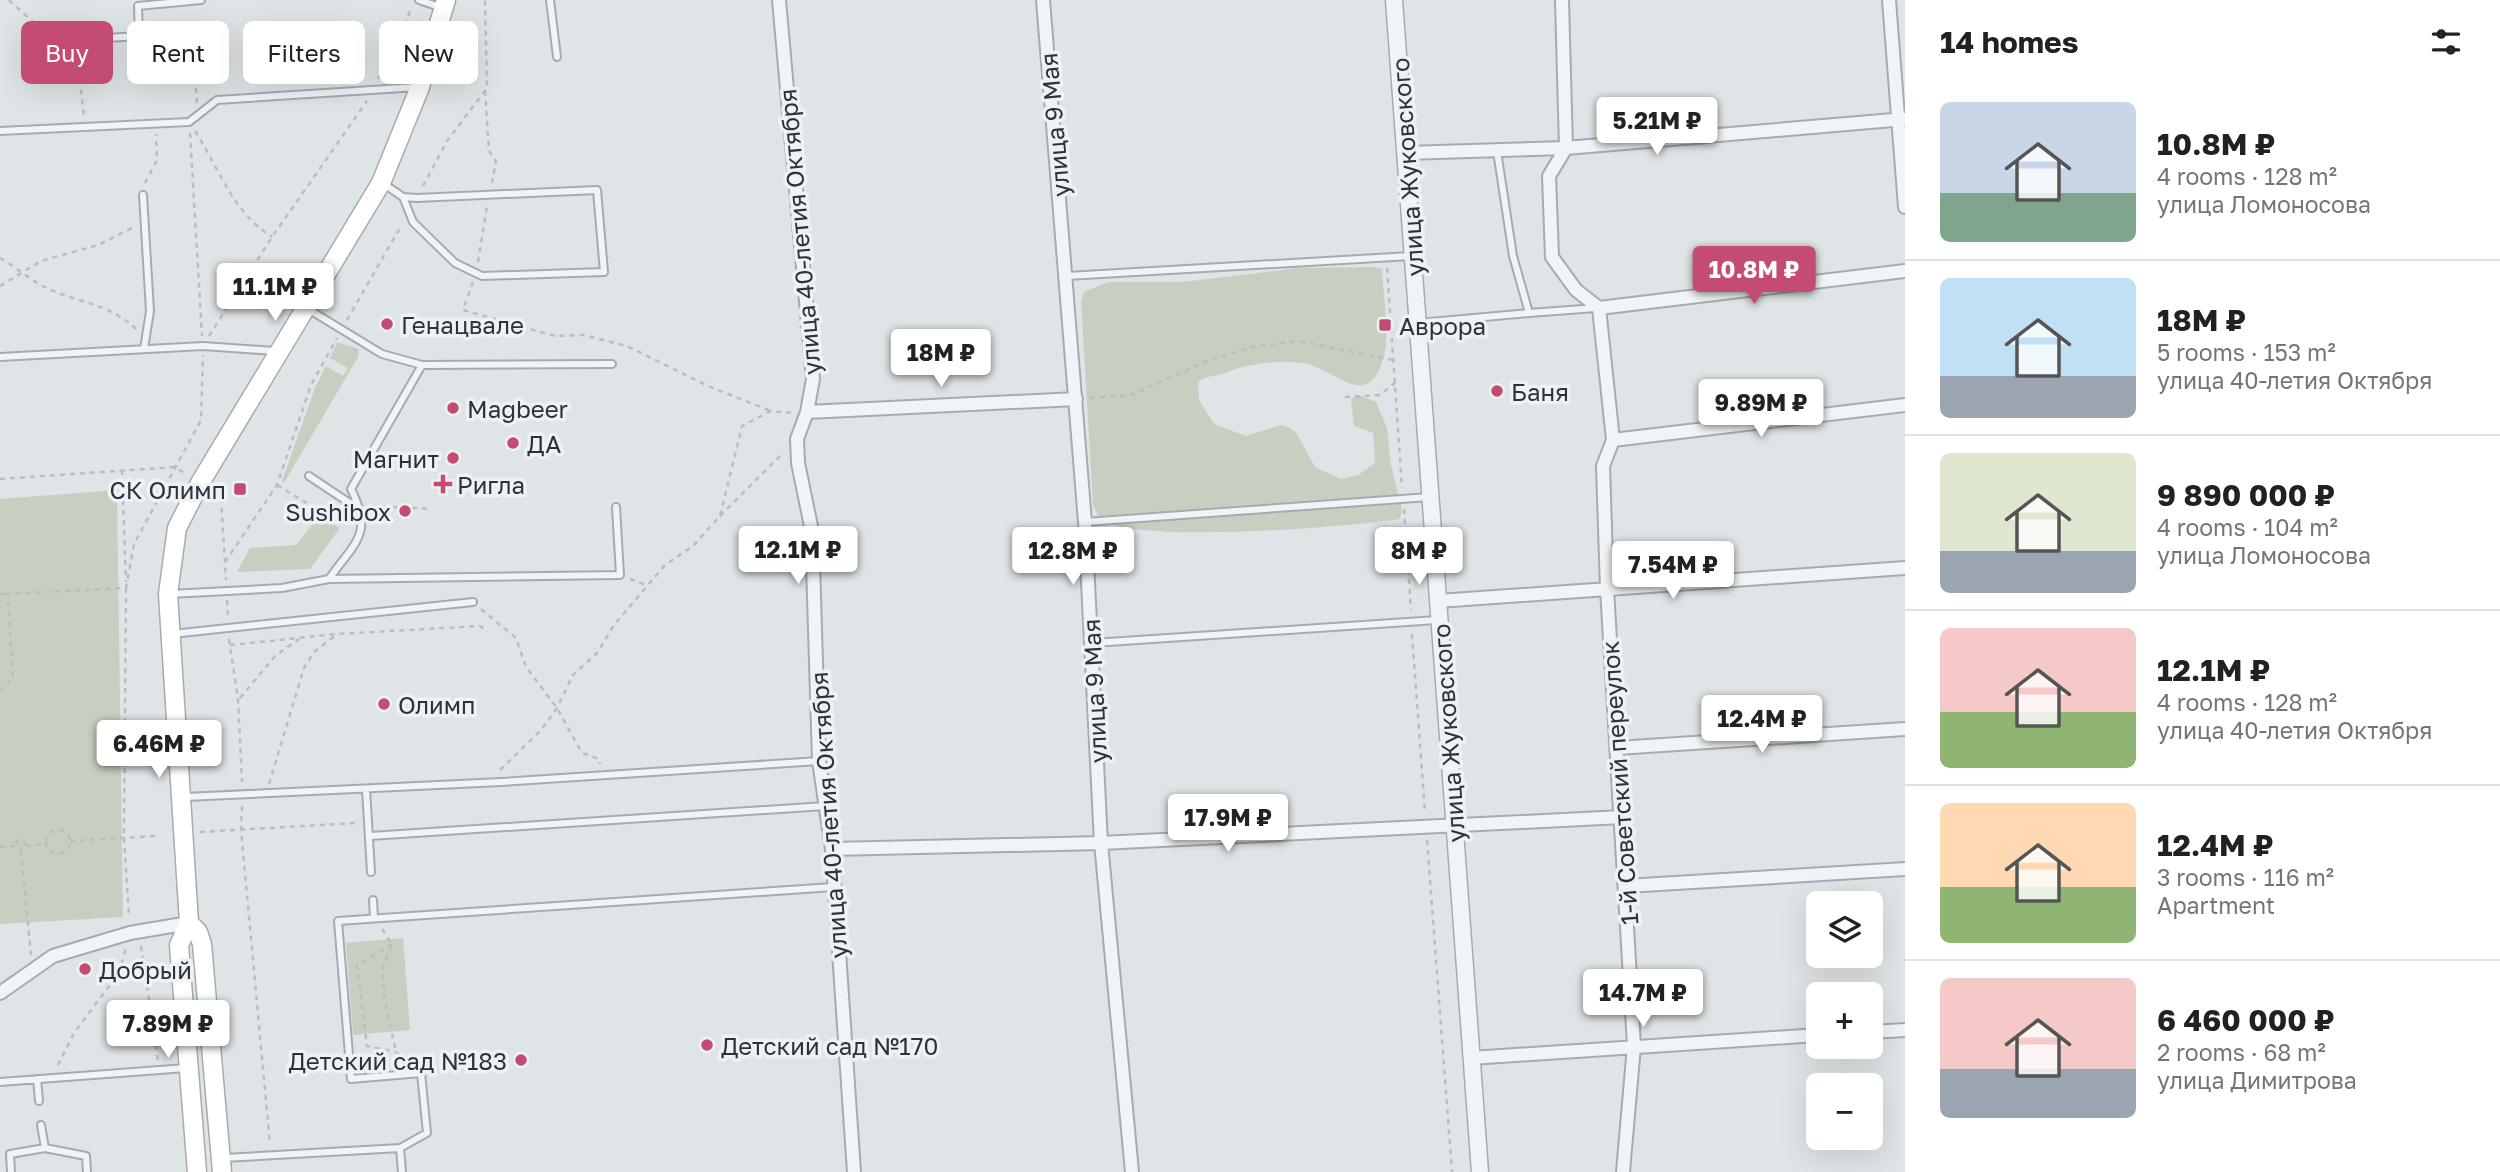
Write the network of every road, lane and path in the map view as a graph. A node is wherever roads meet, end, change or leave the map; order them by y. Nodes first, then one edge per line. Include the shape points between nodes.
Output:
1 (9, 0) edge
2 (201, 0) edge
3 (417, 0) edge
4 (485, 0) edge
5 (550, 0) edge
6 (779, 0) edge
7 (1043, 0) edge
8 (1394, 0) edge
9 (1562, 0) edge
10 (1889, 0) edge
11 (445, 4) edge
12 (113, 38) edge
13 (557, 57) dead end
14 (420, 87) junction
15 (485, 90) junction
16 (374, 91) junction
17 (1901, 119) edge
18 (189, 122) junction
19 (156, 123) junction
20 (85, 126) junction
21 (0, 131) edge
22 (1566, 148) junction
23 (1497, 151) junction
24 (1406, 153) junction
25 (381, 183) junction
26 (143, 195) joint
27 (489, 195) junction
28 (403, 197) junction
29 (417, 198) junction
30 (1905, 207) edge
31 (408, 213) junction
32 (145, 226) junction
33 (272, 237) junction
34 (1413, 256) junction
35 (0, 258) edge
36 (1387, 258) junction
37 (1905, 271) edge
38 (25, 272) junction
39 (476, 273) junction
40 (1067, 276) junction
41 (0, 286) edge
42 (306, 308) junction
43 (1599, 308) junction
44 (1529, 313) junction
45 (1418, 324) junction
46 (342, 328) junction
47 (146, 339) junction
48 (203, 346) junction
49 (145, 349) junction
50 (281, 351) junction
51 (0, 357) edge
52 (1393, 360) junction
53 (612, 364) dead end
54 (422, 365) junction
55 (1396, 382) junction
56 (1345, 397) dead end
57 (1076, 399) junction
58 (1905, 405) edge
59 (771, 411) junction
60 (807, 412) junction
61 (797, 439) junction
62 (1613, 440) junction
63 (175, 467) junction
64 (122, 470) junction
65 (309, 475) dead end
66 (0, 479) edge
67 (277, 485) junction
68 (1430, 497) junction
69 (220, 499) dead end
70 (1403, 499) junction
71 (372, 506) dead end
72 (616, 508) dead end
73 (432, 509) dead end
74 (362, 511) junction
75 (720, 516) junction
76 (1085, 522) junction
77 (341, 524) dead end
78 (225, 562) junction
79 (1905, 568) edge
80 (620, 575) junction
81 (329, 579) junction
82 (648, 586) junction
83 (126, 589) junction
84 (1607, 589) junction
85 (226, 592) junction
86 (0, 594) edge
87 (8, 594) junction
88 (168, 594) junction
89 (1438, 601) junction
90 (473, 602) joint
91 (1439, 620) junction
92 (1412, 621) junction
93 (228, 629) junction
94 (488, 632) dead end
95 (170, 634) junction
96 (337, 634) junction
97 (302, 638) junction
98 (1093, 643) junction
99 (230, 645) junction
100 (0, 691) edge
101 (238, 699) junction
102 (557, 708) junction
103 (1905, 729) edge
104 (1617, 748) junction
105 (819, 761) junction
106 (500, 770) dead end
107 (603, 775) junction
108 (366, 789) junction
109 (268, 794) junction
110 (243, 795) junction
111 (179, 798) junction
112 (826, 806) junction
113 (1622, 817) junction
114 (1425, 819) dead end
115 (370, 822) junction
116 (1455, 828) junction
117 (241, 830) junction
118 (200, 832) dead end
119 (156, 836) dead end
120 (370, 836) junction
121 (124, 838) junction
122 (70, 841) junction
123 (1427, 842) dead end
124 (1101, 843) junction
125 (46, 844) junction
126 (14, 846) junction
127 (26, 846) junction
128 (0, 847) edge
129 (832, 849) junction
130 (21, 851) junction
131 (1905, 869) edge
132 (371, 872) dead end
133 (1626, 886) junction
134 (833, 887) junction
135 (373, 900) dead end
136 (374, 918) junction
137 (189, 923) junction
138 (130, 933) junction
139 (392, 944) junction
140 (32, 968) junction
141 (0, 993) edge
142 (1905, 1030) edge
143 (1883, 1031) edge
144 (1806, 1036) edge
145 (1634, 1046) junction
146 (396, 1052) junction
147 (1471, 1058) junction
148 (188, 1068) junction
149 (159, 1070) junction
150 (421, 1073) junction
151 (51, 1078) junction
152 (37, 1079) junction
153 (0, 1082) edge
154 (39, 1101) dead end
155 (41, 1125) dead end
156 (45, 1148) junction
157 (400, 1149) junction
158 (271, 1155) junction
159 (221, 1165) edge
160 (11, 1172) edge
161 (88, 1172) edge
162 (197, 1172) edge
163 (402, 1172) edge
164 (854, 1172) edge
165 (1132, 1172) edge
166 (1452, 1172) edge
167 (1479, 1172) edge
168 (1623, 1172) edge

1 - 20 path via 78,63
2 - 12 lane via 138,6 139,36
3 - 11 lane
3 - 16 path
4 - 15 path
5 - 13 lane
6 - 60 street, улица 40-летия Октября via 813,379
7 - 40 street, улица 9 Мая
8 - 24 street, улица Жуковского
9 - 22 street
10 - 17 street
11 - 14 main road
14 - 16 lane
14 - 25 main road
15 - 27 path via 489,151 496,161
15 - 29 path via 447,141
16 - 18 lane via 217,100
16 - 33 path
17 - 22 street
17 - 30 street
18 - 19 lane
18 - 33 path via 228,193 255,226
18 - 48 path
19 - 20 lane
19 - 26 path via 157,160
20 - 21 lane
22 - 23 street
22 - 43 street via 1549,176 1552,257 1576,290
23 - 24 street
23 - 44 lane via 1513,256
24 - 34 street, улица Жуковского
25 - 28 lane
25 - 42 main road
26 - 32 lane
27 - 29 lane
27 - 39 path
27 - 39 lane via 597,190 604,272
28 - 29 lane
28 - 31 lane
31 - 39 lane via 455,263
31 - 46 path
32 - 38 path via 41,261
32 - 47 lane via 150,310
33 - 48 path
34 - 36 lane
34 - 45 street, улица Жуковского
35 - 38 path
36 - 40 lane
36 - 52 path
37 - 43 street
38 - 41 path
38 - 47 path via 43,287 122,316
39 - 59 path via 463,310 555,336 583,335 627,346
40 - 57 street, улица 9 Мая
42 - 46 lane
42 - 50 main road
43 - 44 lane
43 - 62 street, 1-й Советский переулок
44 - 45 lane
45 - 68 street, улица Жуковского
46 - 54 lane via 382,354
46 - 67 path via 311,385
47 - 49 lane
48 - 49 lane
48 - 50 lane
48 - 63 path via 201,420
49 - 51 lane
50 - 88 main road via 186,510 175,538
52 - 55 path
52 - 57 path via 1298,341 1251,347 1207,361 1131,395
53 - 54 lane
54 - 74 lane via 351,489
55 - 56 path via 1380,395
55 - 70 path
57 - 60 street
57 - 76 street, улица 9 Мая
58 - 62 street
59 - 60 path
59 - 75 path via 742,426
60 - 61 street, улица 40-летия Октября
61 - 75 path
61 - 105 street, улица 40-летия Октября via 812,531
62 - 84 street, 1-й Советский переулок via 1603,466
63 - 64 path
63 - 83 path via 134,544
64 - 66 path
64 - 83 path
65 - 74 lane
67 - 77 path
67 - 78 path
68 - 70 lane
68 - 89 street, улица Жуковского
69 - 78 path
70 - 76 lane
70 - 92 path
71 - 73 path
72 - 80 lane
74 - 81 lane via 362,532
75 - 82 path via 693,546 664,565
76 - 98 street, улица 9 Мая
78 - 85 path
79 - 84 street
80 - 81 lane
80 - 82 path
81 - 85 lane
82 - 102 path via 597,653 573,675
83 - 87 path
83 - 121 path
84 - 89 street
84 - 104 street, 1-й Советский переулок
85 - 88 lane
85 - 93 path
86 - 87 path
87 - 100 path via 13,678
88 - 95 main road
89 - 91 street, улица Жуковского
90 - 93 lane
90 - 102 path via 516,638 526,667
91 - 92 lane
91 - 116 street, улица Жуковского
92 - 98 lane
92 - 114 path
93 - 95 lane
93 - 99 path
94 - 96 path via 480,626
95 - 111 main road
96 - 97 path
96 - 109 path via 314,652 304,668 269,774
97 - 99 path
97 - 101 path via 275,656
98 - 124 street, улица 9 Мая
99 - 101 path
101 - 110 path
102 - 106 path
102 - 107 path via 582,754 599,759
103 - 104 street
104 - 113 street, 1-й Советский переулок
105 - 107 lane
105 - 112 street, улица 40-летия Октября
107 - 108 lane
108 - 109 lane
108 - 115 lane
109 - 110 lane
110 - 111 lane
110 - 117 path
111 - 137 main road
112 - 120 lane
112 - 129 street, улица 40-летия Октября
113 - 116 street
113 - 133 street, 1-й Советский переулок
115 - 117 path
115 - 120 lane
116 - 124 street
116 - 147 street, улица Жуковского
117 - 118 path
117 - 158 path
119 - 121 path
120 - 132 lane
121 - 122 path
121 - 138 path
122 - 125 path via 60,854 51,852
122 - 125 path via 63,831 54,831
123 - 166 path
124 - 129 street
124 - 165 street, улица 9 Мая
125 - 127 path
126 - 127 path via 21,839
126 - 128 path
126 - 130 path
127 - 130 path
129 - 134 street, улица 40-летия Октября
130 - 140 path
131 - 133 street
133 - 145 street, 1-й Советский переулок
134 - 136 lane
134 - 164 street, улица 40-летия Октября
135 - 136 lane
136 - 139 path
136 - 150 lane via 338,921 351,1079
137 - 138 street
137 - 148 main road via 179,945
137 - 159 main road via 202,944
138 - 140 street via 53,956
138 - 149 path via 141,946
138 - 151 path via 119,972 74,1033
139 - 146 path via 382,971
139 - 146 path via 357,966 367,1046
140 - 141 street
142 - 143 street
144 - 145 street
145 - 147 street
145 - 168 street, 1-й Советский переулок
146 - 150 path
147 - 167 street, улица Жуковского
148 - 149 lane
148 - 162 main road
149 - 151 lane
150 - 157 lane via 427,1133
151 - 152 lane
152 - 153 lane
152 - 154 lane
155 - 156 lane
156 - 160 lane via 10,1154
156 - 161 lane via 86,1156
157 - 158 lane
157 - 163 lane
158 - 159 lane

